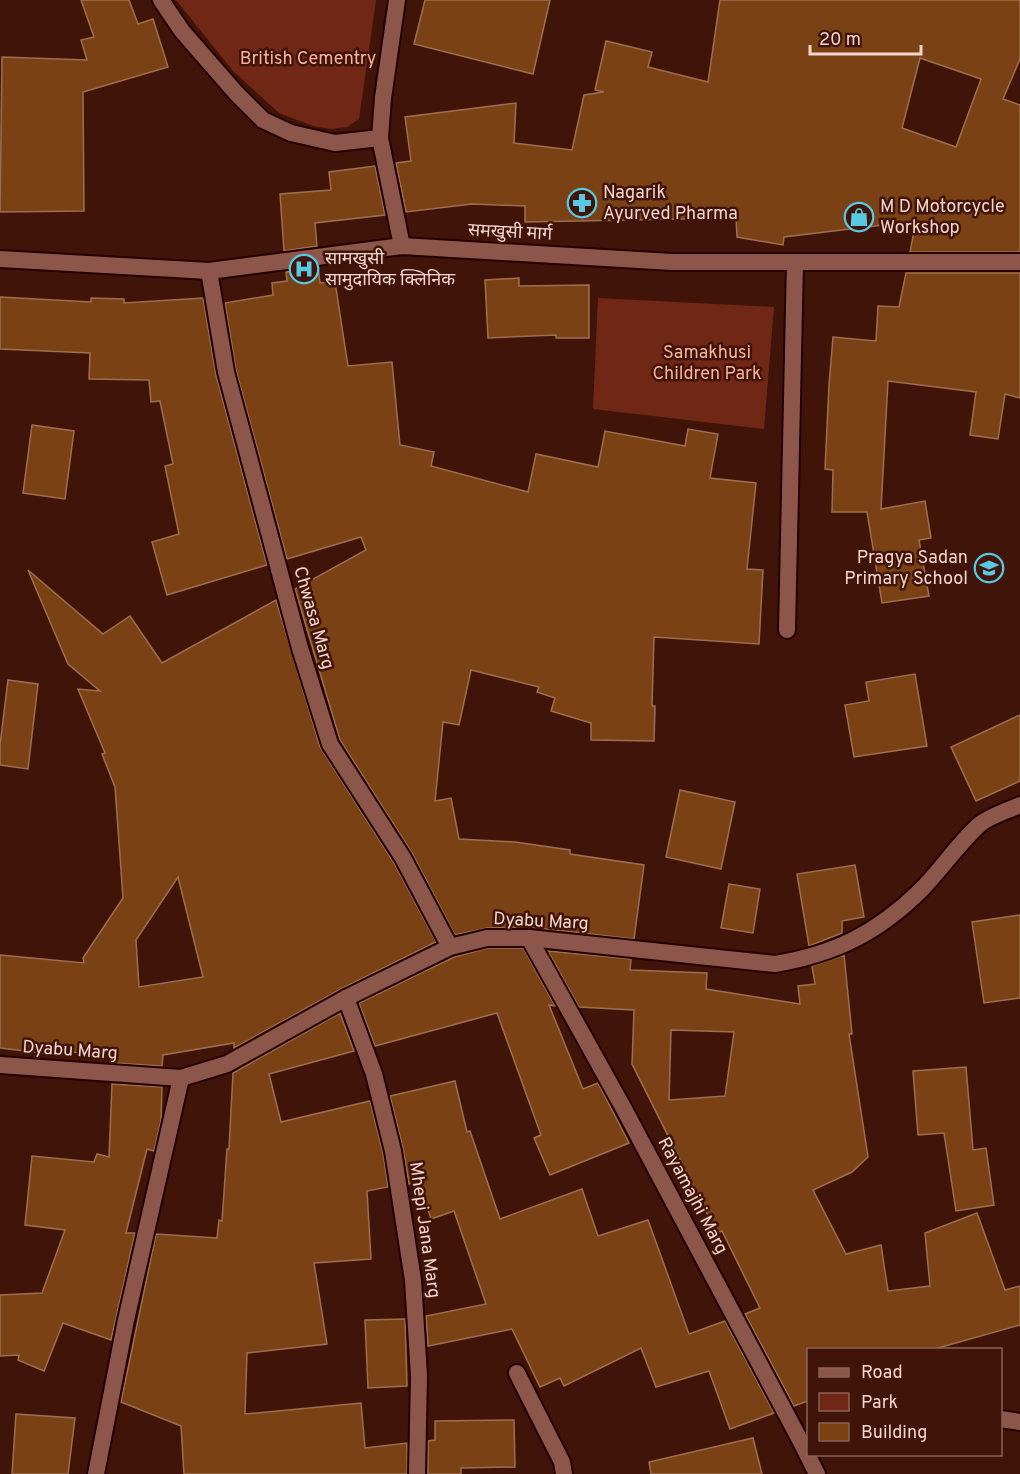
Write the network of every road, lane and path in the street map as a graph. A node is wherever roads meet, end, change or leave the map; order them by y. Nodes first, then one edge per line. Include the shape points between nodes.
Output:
1 (161, 0) edge
2 (397, 0) edge
3 (380, 138) junction
4 (402, 246) junction
5 (0, 259) edge
6 (795, 262) junction
7 (1020, 262) edge
8 (209, 271) junction
9 (788, 630) dead end
10 (1020, 805) edge
11 (529, 938) junction
12 (450, 947) junction
13 (346, 999) junction
14 (0, 1065) edge
15 (181, 1078) junction
16 (517, 1373) dead end
17 (1002, 1419) edge
18 (1020, 1422) edge
19 (804, 1439) edge
20 (810, 1456) edge
21 (96, 1474) edge
22 (417, 1474) edge
23 (564, 1474) edge
24 (817, 1474) edge

1 - 3 street via 190,40 263,120 291,133 335,143
2 - 3 street
3 - 4 street
4 - 6 street, समखुसी मार्ग via 672,262
4 - 8 street, समखुसी मार्ग
5 - 8 street, समखुसी मार्ग
6 - 7 street, समखुसी मार्ग
6 - 9 street
8 - 12 street, Chwasa Marg via 226,372 300,648 330,744 403,858
10 - 11 street, Dyabu Marg via 980,824 920,891 869,933 805,959 774,964
11 - 12 street, Dyabu Marg via 487,938
11 - 19 street, Rayamajhi Marg
12 - 13 street, Dyabu Marg
13 - 15 street, Dyabu Marg via 227,1064
13 - 22 street, Mhepi Jana Marg via 374,1074 393,1151 413,1281 419,1376
14 - 15 street, Dyabu Marg
15 - 21 street
16 - 23 street via 562,1462
17 - 18 street
20 - 24 street, Rayamajhi Marg

